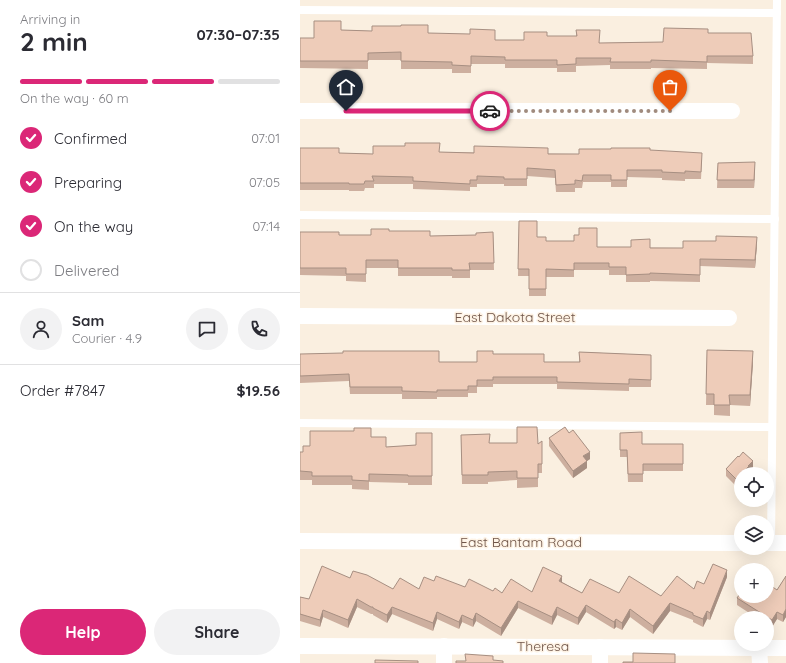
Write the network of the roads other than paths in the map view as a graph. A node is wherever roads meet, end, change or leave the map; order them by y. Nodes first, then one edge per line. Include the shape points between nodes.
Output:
1 (777, 0) edge
2 (300, 10) edge
3 (777, 13) junction
4 (300, 111) edge
5 (732, 111) dead end
6 (300, 216) edge
7 (775, 219) junction
8 (300, 316) edge
9 (729, 318) dead end
10 (300, 423) edge
11 (772, 427) junction
12 (300, 541) edge
13 (734, 543) edge
14 (775, 543) edge
15 (300, 646) edge
16 (444, 646) junction
17 (600, 647) junction
18 (786, 648) edge
19 (759, 655) edge
20 (444, 663) edge
21 (600, 663) edge

1 - 3 lane
2 - 3 lane
3 - 7 lane
4 - 5 street
6 - 7 lane
7 - 11 lane
8 - 9 street, East Dakota Street
10 - 11 lane
11 - 14 lane
12 - 13 street, East Bantam Road
15 - 16 street, Theresa
16 - 17 street, Theresa
16 - 20 street
17 - 19 street, Theresa
17 - 21 street
18 - 19 street, Theresa

